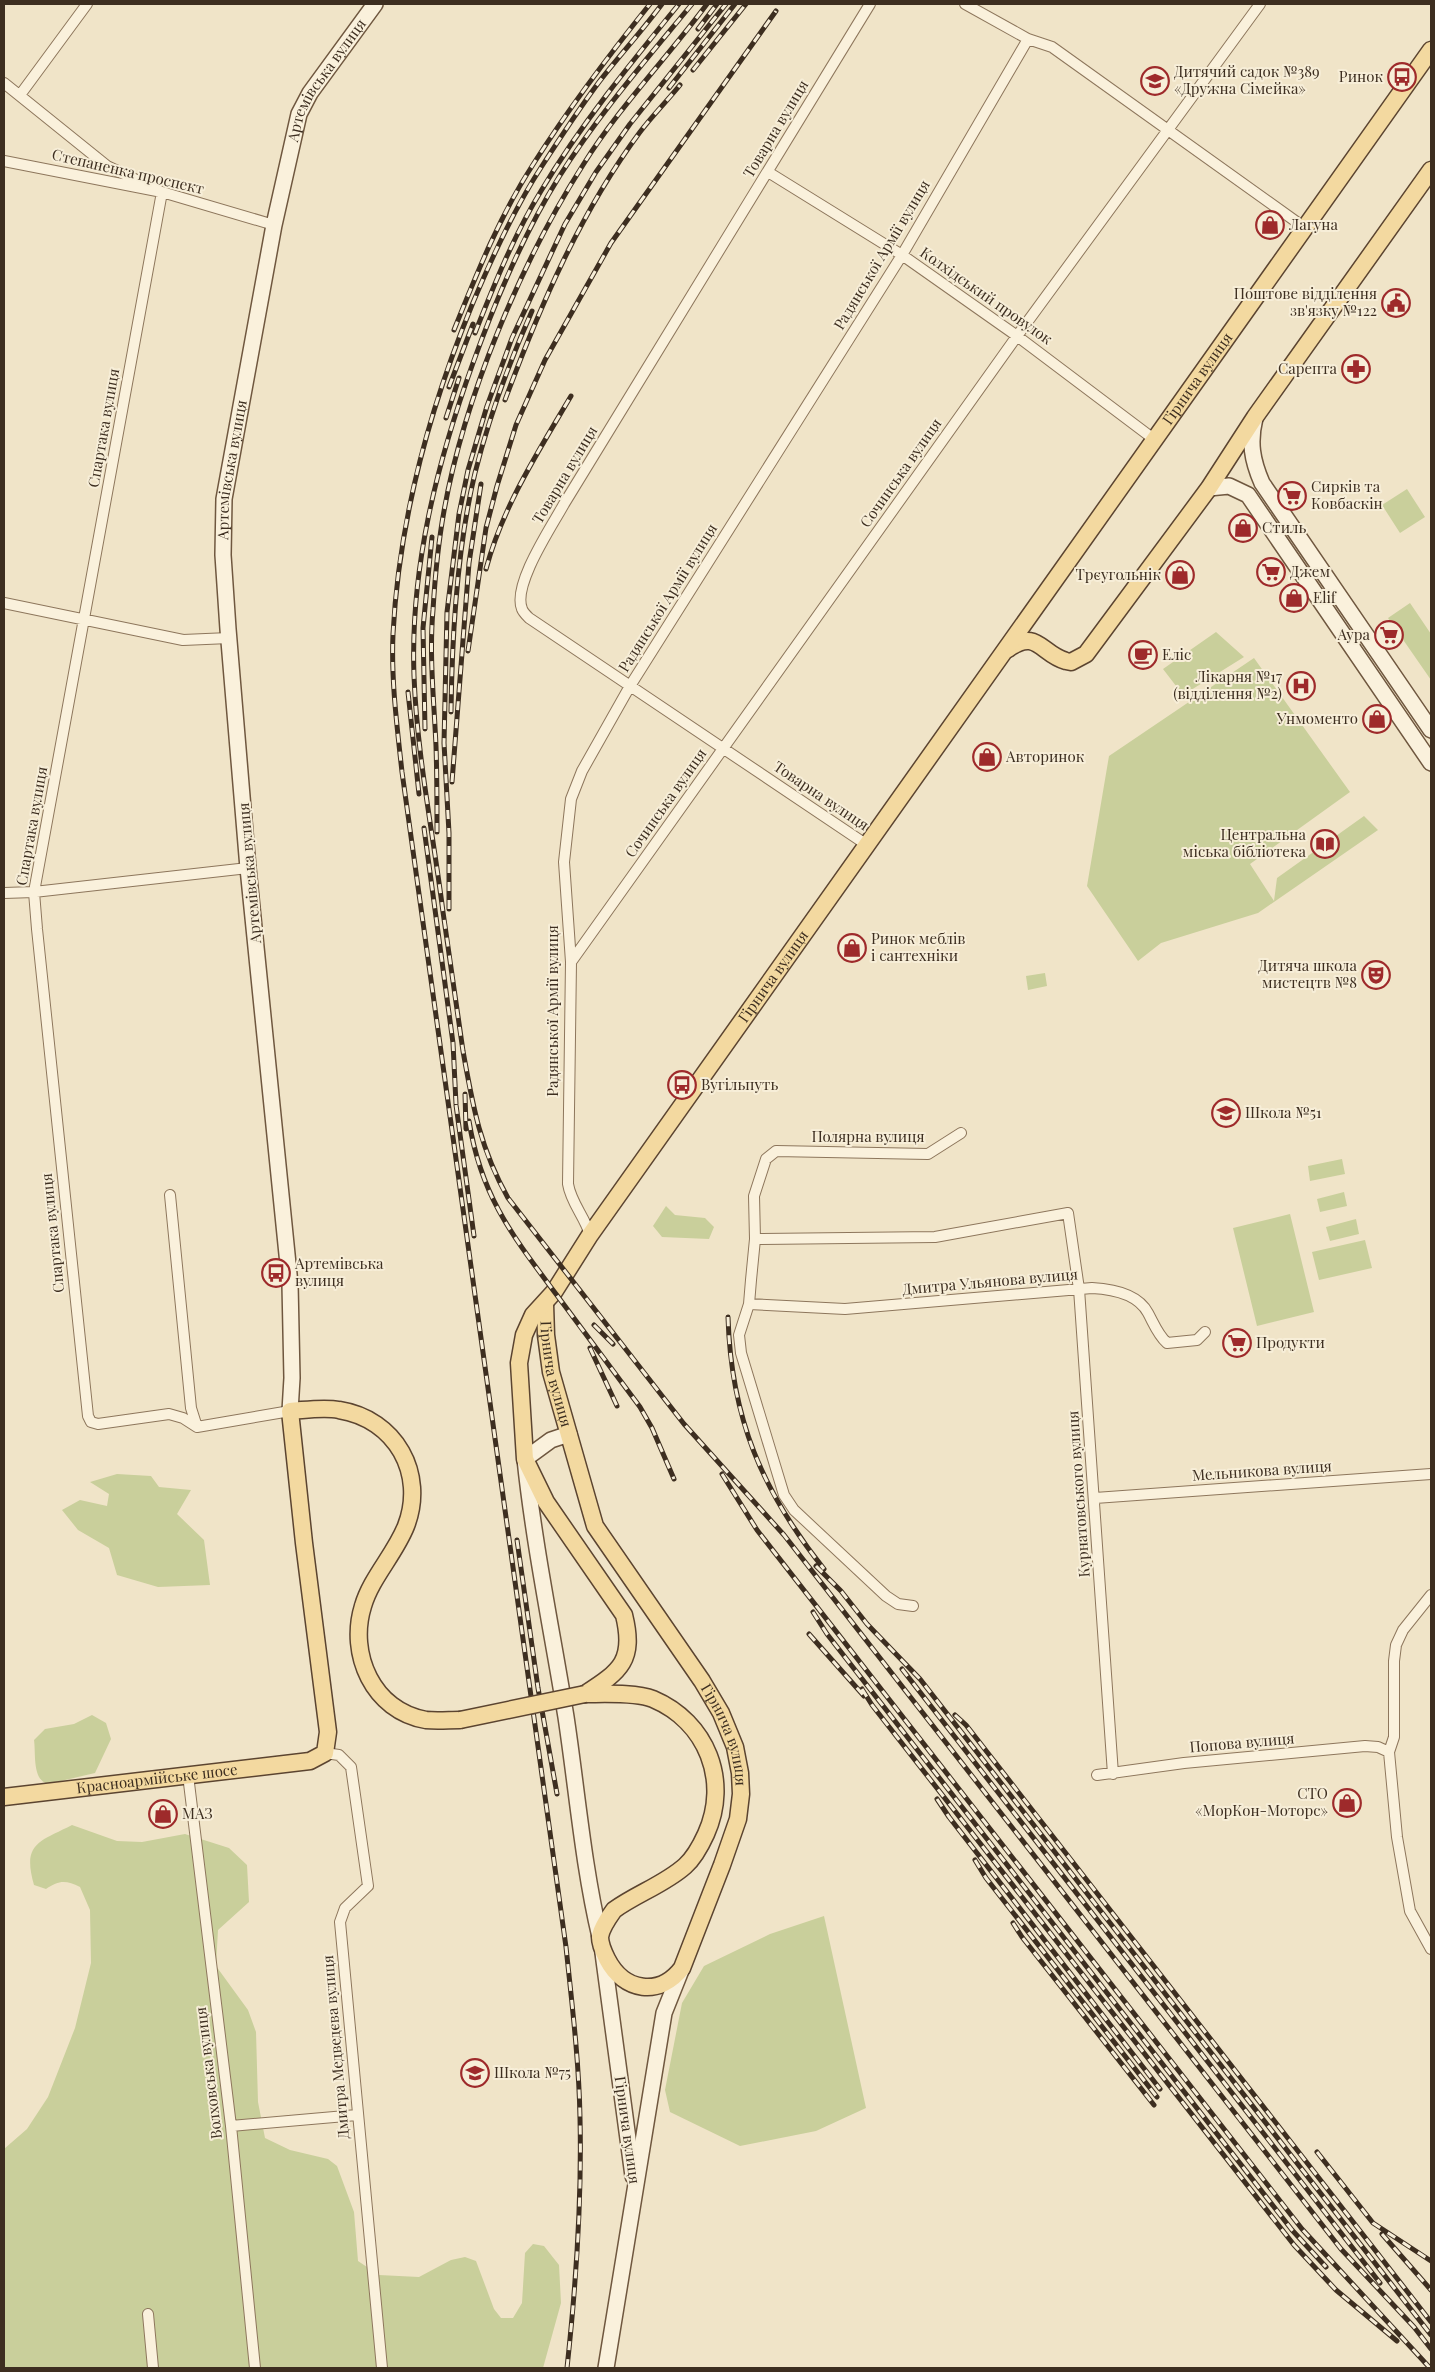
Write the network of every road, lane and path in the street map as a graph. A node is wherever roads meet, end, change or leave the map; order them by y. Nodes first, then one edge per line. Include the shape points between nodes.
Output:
1 (87, 4) edge
2 (375, 4) edge
3 (870, 4) edge
4 (965, 4) edge
5 (1260, 4) edge
6 (1028, 39) junction
7 (1431, 50) edge
8 (4, 83) edge
9 (20, 95) junction
10 (1169, 128) junction
11 (4, 161) edge
12 (1431, 170) edge
13 (768, 172) junction
14 (162, 192) junction
15 (274, 225) junction
16 (1305, 228) junction
17 (902, 255) junction
18 (1017, 336) junction
19 (1255, 417) junction
20 (1155, 440) junction
21 (1262, 483) junction
22 (1210, 488) junction
23 (1248, 495) junction
24 (4, 604) edge
25 (1033, 612) junction
26 (84, 619) junction
27 (229, 638) junction
28 (1038, 644) junction
29 (1004, 652) junction
30 (630, 686) junction
31 (1431, 730) edge
32 (723, 749) junction
33 (1431, 763) edge
34 (867, 845) junction
35 (248, 868) junction
36 (34, 892) junction
37 (4, 893) edge
38 (571, 962) junction
39 (961, 1133) dead end
40 (170, 1195) dead end
41 (590, 1235) junction
42 (754, 1239) junction
43 (1079, 1289) junction
44 (545, 1304) junction
45 (749, 1304) junction
46 (1205, 1332) dead end
47 (290, 1411) junction
48 (197, 1427) junction
49 (569, 1434) junction
50 (525, 1459) junction
51 (1431, 1474) edge
52 (1095, 1498) junction
53 (1431, 1595) edge
54 (913, 1606) dead end
55 (585, 1694) junction
56 (1389, 1752) junction
57 (325, 1753) junction
58 (1113, 1774) junction
59 (188, 1775) junction
60 (1097, 1775) dead end
61 (4, 1797) edge
62 (602, 1944) junction
63 (1431, 1949) edge
64 (682, 1968) junction
65 (357, 2115) junction
66 (231, 2126) junction
67 (636, 2192) junction
68 (148, 2314) dead end
69 (153, 2368) edge
70 (255, 2368) edge
71 (382, 2368) edge
72 (606, 2368) edge

1 - 9 street
2 - 15 main road, Артемівська вулиця via 310,93 299,114
3 - 13 street, Товарна вулиця
4 - 6 street
5 - 10 street, Сочинська вулиця
6 - 10 street via 1052,47
6 - 17 street, Радянської Армії вулиця
7 - 16 main road, Гірнича вулиця
8 - 9 street
9 - 14 street via 107,166
10 - 16 street
10 - 18 street, Сочинська вулиця
11 - 14 street, Степаненка проспект
12 - 19 main road
13 - 17 street, Колхідський провулок
13 - 30 street, Товарна вулиця via 564,504 525,576 522,610 529,618
14 - 15 street, Степаненка проспект
14 - 26 street, Спартака вулиця
15 - 27 main road, Артемівська вулиця via 224,499
16 - 20 main road, Гірнича вулиця
17 - 18 street, Колхідський провулок
17 - 30 street, Радянської Армії вулиця
18 - 20 street, Колхідський провулок
18 - 32 street, Сочинська вулиця
19 - 21 main road via 1252,453
19 - 22 main road
20 - 25 main road, Гірнича вулиця
21 - 23 main road via 1255,481 1251,484
21 - 31 main road
22 - 23 main road via 1229,486
22 - 28 main road via 1086,654 1071,662 1066,661
23 - 33 main road
24 - 26 street
25 - 28 main road via 1030,627
25 - 29 main road, Гірнича вулиця
26 - 27 street via 183,640
26 - 36 street, Спартака вулиця
27 - 35 main road, Артемівська вулиця
28 - 29 main road, Гірнича вулиця via 1021,640
29 - 34 main road, Гірнича вулиця
30 - 32 street, Товарна вулиця
30 - 38 street, Радянської Армії вулиця via 582,771 570,799 564,862
32 - 34 street, Товарна вулиця
32 - 38 street, Сочинська вулиця
34 - 41 main road, Гірнича вулиця
35 - 36 street
35 - 47 main road, Артемівська вулиця via 290,1284
36 - 37 street
36 - 48 street, Спартака вулиця via 88,1416 98,1424 169,1414
38 - 41 street, Радянської Армії вулиця via 568,1184
39 - 42 street, Полярна вулиця via 928,1154 770,1154 754,1196
40 - 48 street via 191,1408
41 - 44 main road, Гірнича вулиця
42 - 43 street, Курнатовського вулиця via 935,1237 1068,1213
42 - 45 street
43 - 45 street, Дмитра Ульянова вулиця via 845,1308
43 - 46 street, Дмитра Ульянова вулиця via 1122,1292 1147,1310 1161,1338 1167,1343 1197,1340
43 - 52 street, Курнатовського вулиця
44 - 49 main road, Гірнича вулиця via 551,1372
44 - 50 main road, Гірнича вулиця via 533,1315 524,1334 519,1363
45 - 54 street via 741,1325 739,1343 784,1495 794,1510 886,1596 898,1604
47 - 48 street
47 - 55 main road, bridge via 339,1409 360,1416 391,1438 403,1452 410,1468 411,1512 363,1605 359,1625 363,1667 386,1701 404,1713 426,1720 460,1720
47 - 57 main road, Артемівська вулиця via 328,1732
49 - 50 main road via 551,1440
49 - 64 main road, Гірнича вулиця via 595,1526 702,1682 721,1713 735,1747 741,1794 738,1819
50 - 55 main road via 546,1502 624,1615 629,1637 624,1661 609,1678
50 - 62 main road, Гірнича вулиця via 580,1825
51 - 52 street, Мельникова вулиця
52 - 58 street, Курнатовського вулиця
53 - 56 street via 1403,1630 1396,1645 1394,1737
55 - 62 main road via 652,1698 679,1714 702,1740 716,1783 716,1805 701,1845 685,1866 614,1910 606,1920
56 - 58 street, Попова вулиця via 1365,1746 1184,1763
56 - 63 street via 1397,1837 1410,1911
57 - 59 main road, Красноармійське шосе via 310,1761
57 - 65 street, Дмитра Медведєва вулиця via 339,1754 351,1768 368,1886 345,1908 340,1922
58 - 60 street, Попова вулиця
59 - 61 main road, Красноармійське шосе
59 - 66 street, Волховська вулиця
62 - 64 main road via 612,1968 630,1983 647,1988 661,1986 674,1979
62 - 67 main road, Гірнича вулиця
64 - 67 main road, Гірнича вулиця via 664,2013
65 - 66 street
65 - 71 street, Дмитра Медведєва вулиця
66 - 70 street, Волховська вулиця
67 - 72 main road, Гірнича вулиця
68 - 69 street

